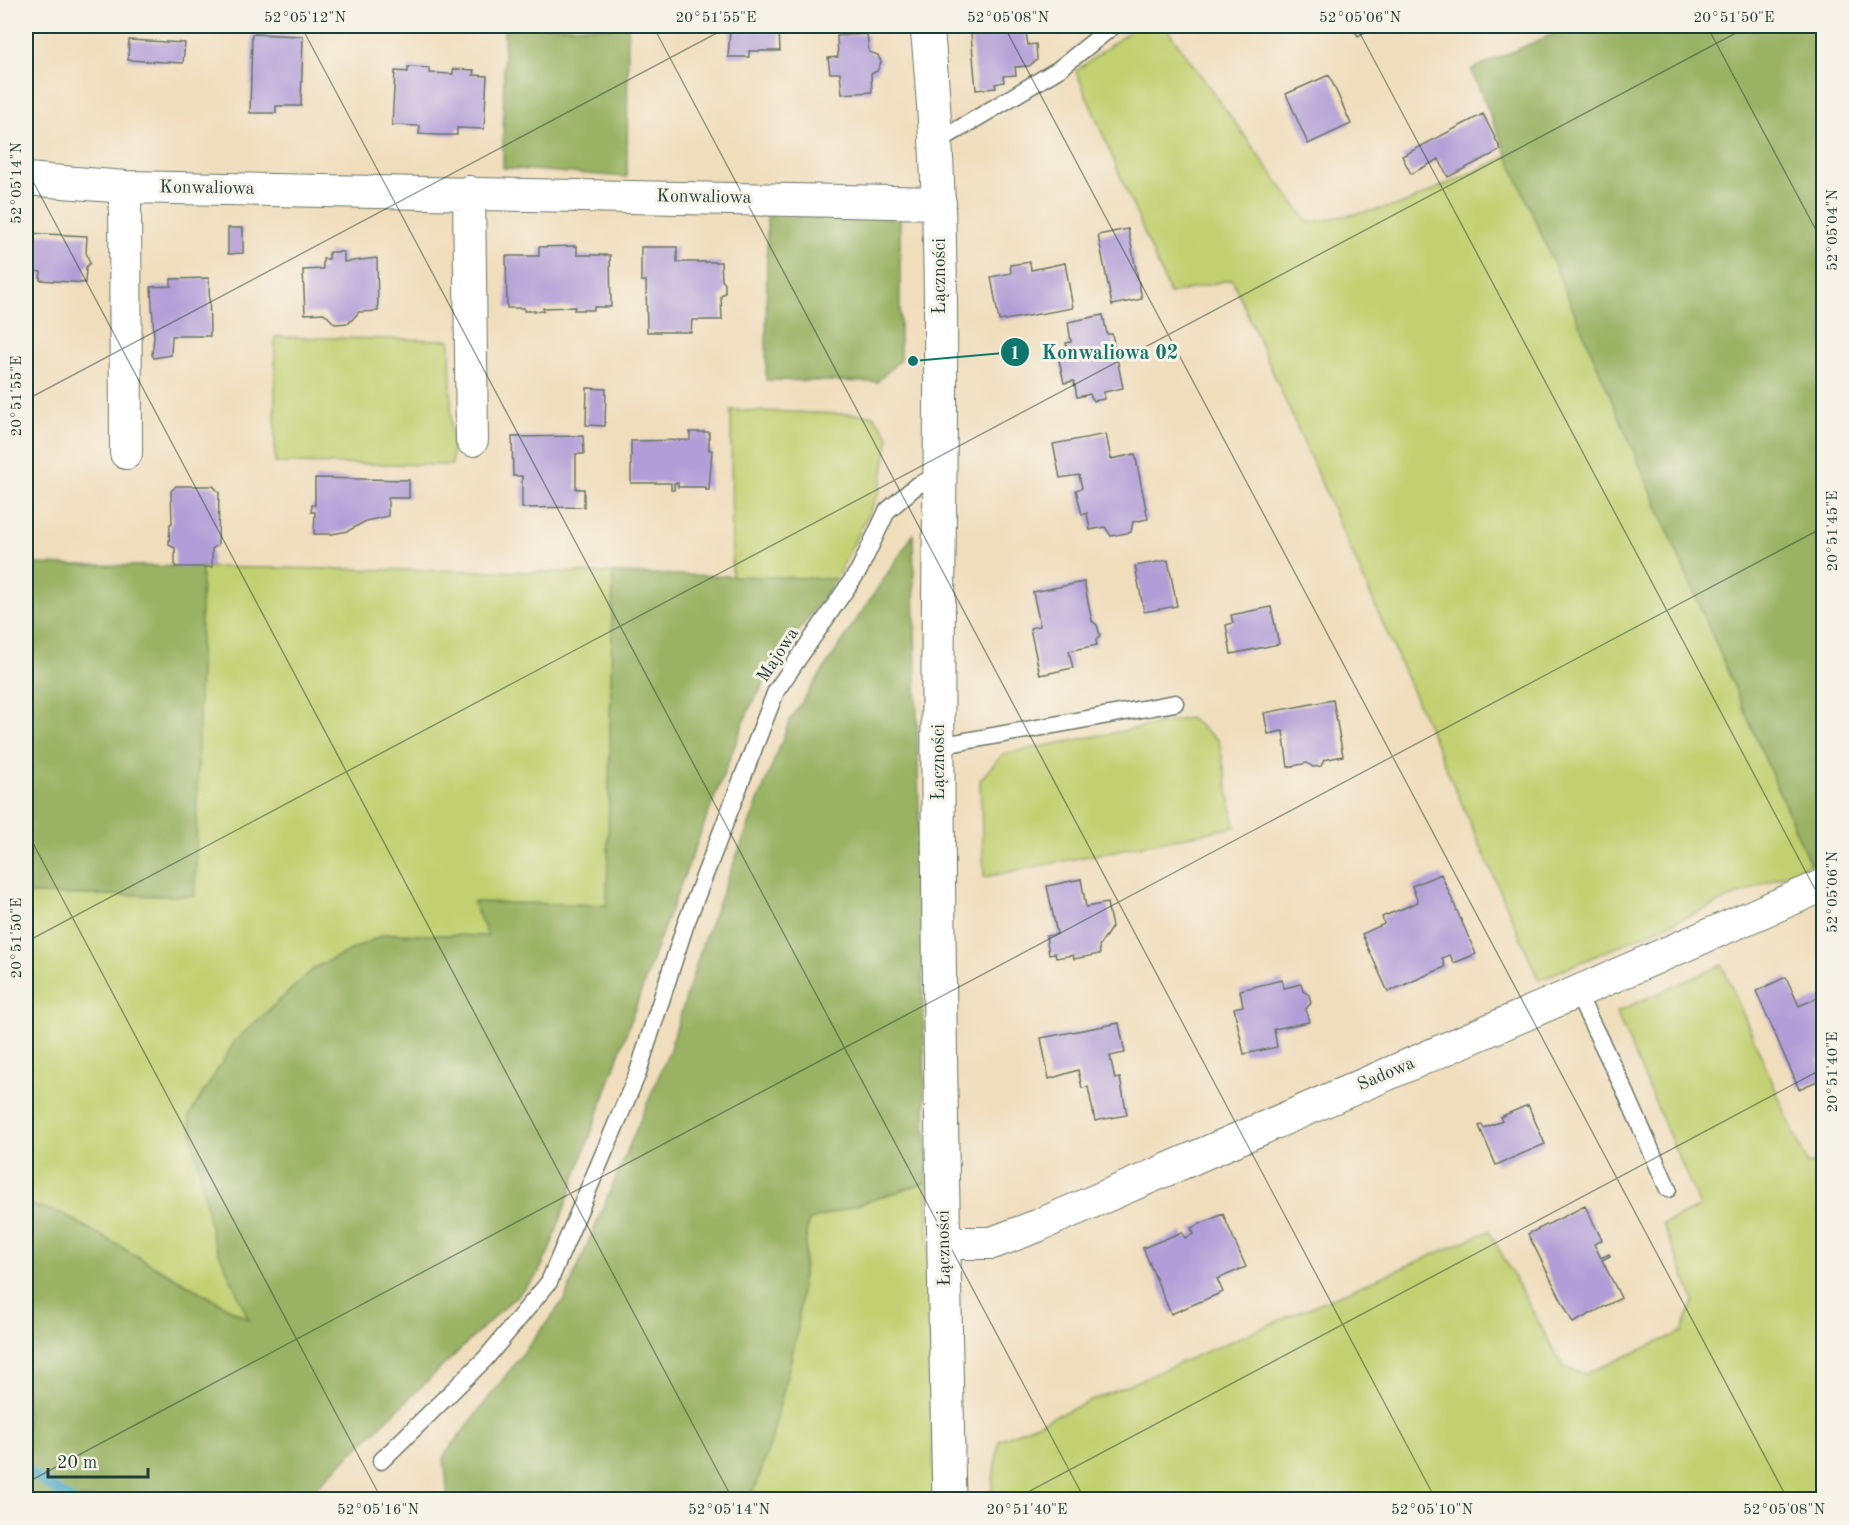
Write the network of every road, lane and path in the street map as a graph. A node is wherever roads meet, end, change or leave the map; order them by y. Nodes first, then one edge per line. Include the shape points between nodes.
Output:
1 (927, 26) edge
2 (1113, 26) edge
3 (937, 142) junction
4 (26, 179) edge
5 (125, 187) junction
6 (469, 192) junction
7 (940, 203) junction
8 (472, 440) dead end
9 (126, 453) dead end
10 (941, 474) junction
11 (1175, 703) dead end
12 (938, 746) junction
13 (1824, 885) edge
14 (1575, 991) junction
15 (1668, 1189) dead end
16 (944, 1243) junction
17 (381, 1461) dead end
18 (949, 1500) edge

1 - 3 street, Łączności
2 - 3 lane via 1059,69
3 - 7 street, Łączności
4 - 5 street, Konwaliowa
5 - 6 street, Konwaliowa
5 - 9 street
6 - 7 street, Konwaliowa
6 - 8 street
7 - 10 street, Łączności
10 - 12 street, Łączności
10 - 17 lane, Majowa via 916,486 887,511 859,570 776,691 685,926 637,1075 549,1282 486,1358
11 - 12 lane
12 - 16 street, Łączności
13 - 14 street, Sadowa
14 - 15 lane
14 - 16 street, Sadowa via 1037,1226 992,1243
16 - 18 street, Łączności

